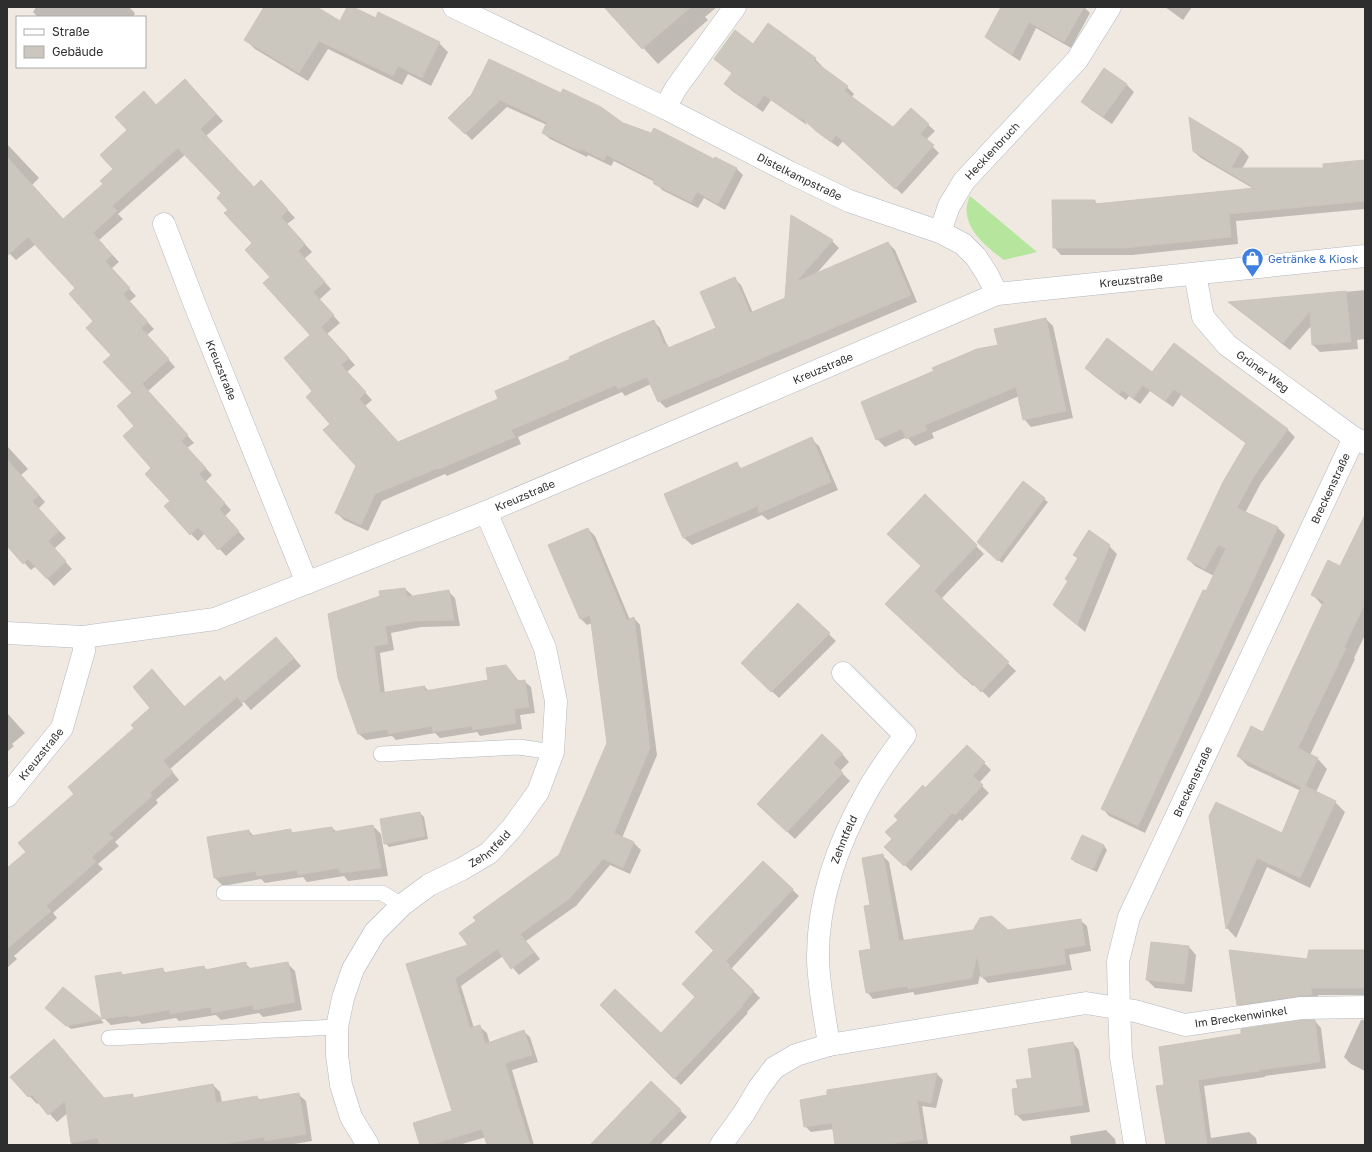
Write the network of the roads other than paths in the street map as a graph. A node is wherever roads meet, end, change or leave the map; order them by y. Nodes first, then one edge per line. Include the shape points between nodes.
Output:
1 (454, 7) edge
2 (735, 7) edge
3 (1110, 7) edge
4 (665, 108) junction
5 (164, 224) dead end
6 (940, 232) junction
7 (1365, 256) edge
8 (1195, 274) junction
9 (997, 294) junction
10 (1359, 440) edge
11 (486, 512) junction
12 (307, 583) junction
13 (7, 633) edge
14 (83, 637) junction
15 (843, 674) dead end
16 (553, 752) junction
17 (381, 754) dead end
18 (7, 796) edge
19 (224, 893) dead end
20 (402, 905) junction
21 (1365, 1006) edge
22 (1119, 1009) junction
23 (337, 1027) junction
24 (109, 1038) dead end
25 (829, 1045) junction
26 (368, 1145) edge
27 (721, 1145) edge
28 (1135, 1145) edge

1 - 4 street, Distelkampstraße
2 - 4 street via 676,88
3 - 6 street, Hecklenbruch via 1077,60 964,181 949,206
4 - 6 street, Distelkampstraße via 849,201
5 - 12 street, Kreuzstraße
6 - 9 street via 962,244 976,257
7 - 8 street, Kreuzstraße
8 - 9 street, Kreuzstraße
8 - 10 street, Grüner Weg via 1203,317 1227,345
9 - 11 street, Kreuzstraße
10 - 22 street, Breckenstraße via 1129,917 1118,961
11 - 12 street, Kreuzstraße
11 - 16 street, Zehntfeld via 545,648 556,701
12 - 14 street, Kreuzstraße via 215,620
13 - 14 street, Kreuzstraße
14 - 18 street, Kreuzstraße via 84,651 62,728
15 - 25 street, Zehntfeld via 905,735 869,787 843,839 823,903 818,960
16 - 17 lane via 519,747
16 - 20 street, Zehntfeld via 538,792 512,828 489,852 429,885
19 - 20 lane via 382,893
20 - 23 street, Zehntfeld via 375,932 353,969
21 - 22 street, Im Breckenwinkel via 1301,1008 1185,1025
22 - 25 street via 1086,1004
22 - 28 street, Breckenstraße via 1121,1056
23 - 24 lane
23 - 26 street, Zehntfeld via 341,1085 351,1117
25 - 27 street via 796,1055 774,1068

